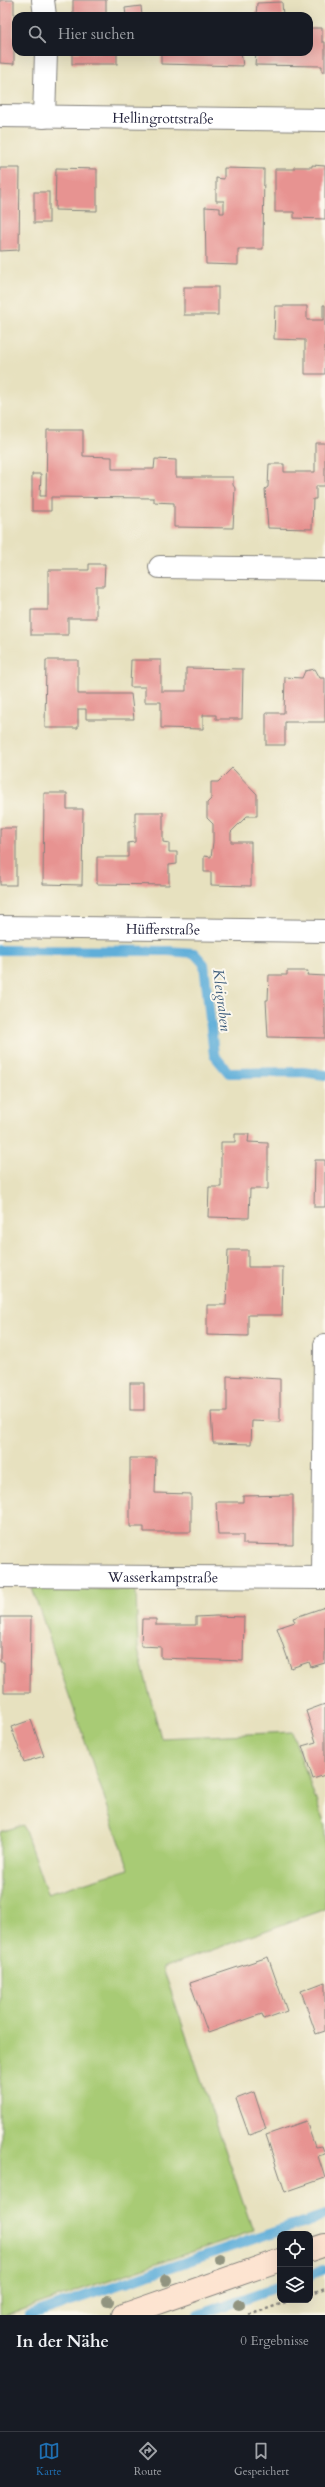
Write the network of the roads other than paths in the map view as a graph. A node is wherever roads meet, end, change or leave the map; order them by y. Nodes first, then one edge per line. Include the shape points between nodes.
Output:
1 (43, 0) edge
2 (44, 12) edge
3 (46, 56) edge
4 (0, 116) edge
5 (44, 117) junction
6 (325, 120) edge
7 (160, 567) dead end
8 (325, 568) edge
9 (0, 928) edge
10 (325, 931) edge
11 (325, 1345) edge
12 (0, 1576) edge
13 (324, 1578) edge
14 (325, 2245) edge
15 (313, 2249) edge
16 (277, 2261) edge
17 (123, 2315) edge

1 - 2 street
3 - 5 street
4 - 5 street, Hellingrottstraße
5 - 6 street, Hellingrottstraße
7 - 8 street
9 - 10 street, Hüfferstraße
11 - 13 street
12 - 13 street, Wasserkampstraße
14 - 15 main road
16 - 17 main road

